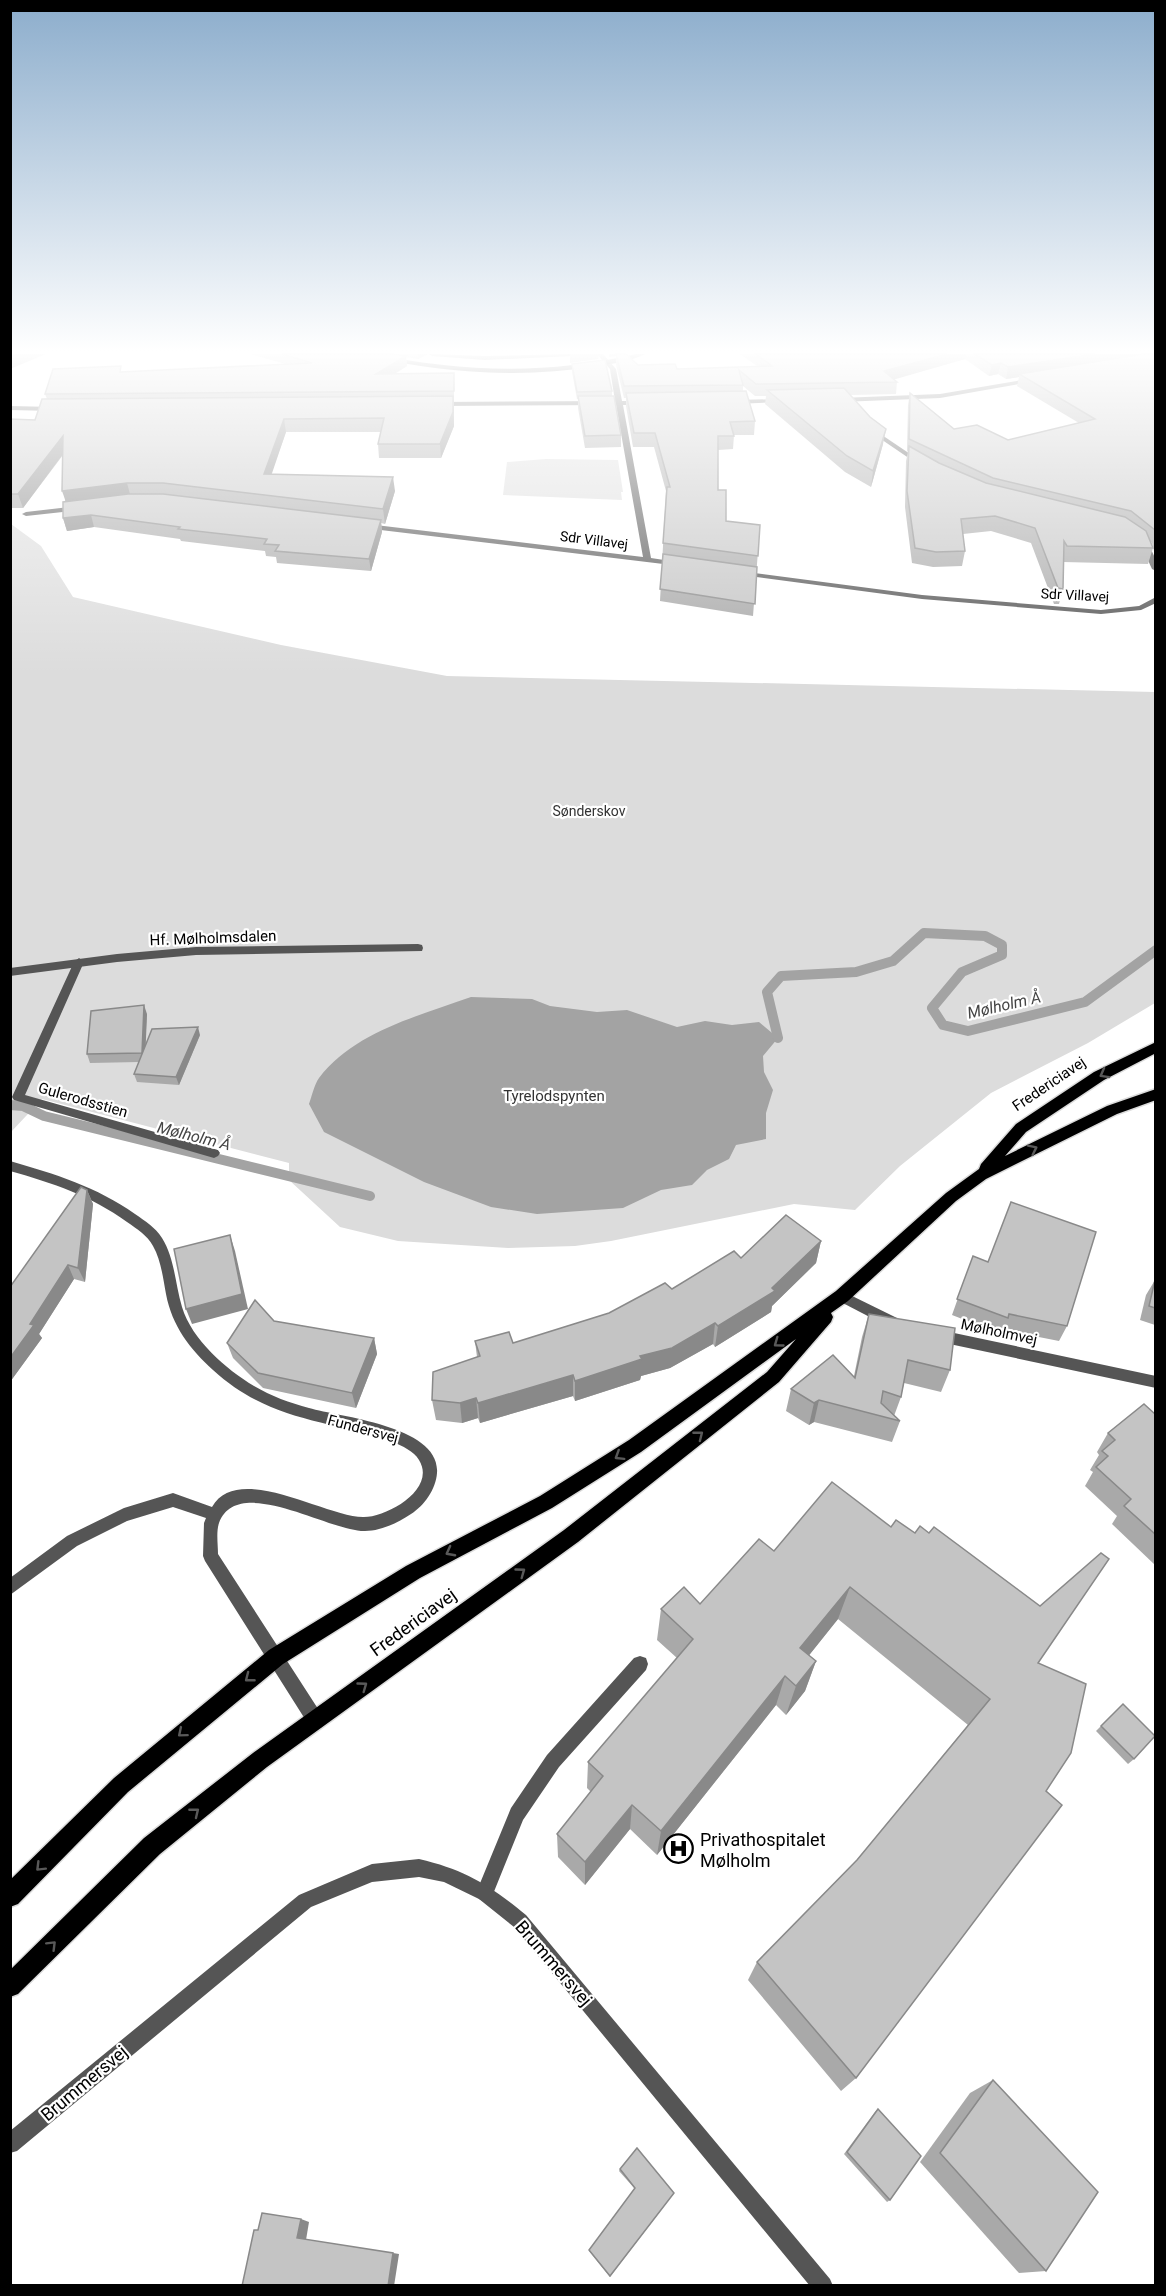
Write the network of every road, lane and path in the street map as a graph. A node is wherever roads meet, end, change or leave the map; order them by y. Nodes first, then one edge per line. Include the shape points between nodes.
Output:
1 (630, 461) edge
2 (916, 461) edge
3 (930, 469) edge
4 (85, 508) edge
5 (26, 514) dead end
6 (354, 525) edge
7 (1136, 535) edge
8 (647, 560) junction
9 (681, 564) edge
10 (1155, 569) edge
11 (727, 571) edge
12 (1155, 599) edge
13 (418, 948) dead end
14 (79, 962) junction
15 (10, 972) edge
16 (1155, 1047) edge
17 (1155, 1094) edge
18 (213, 1153) dead end
19 (10, 1166) edge
20 (981, 1175) junction
21 (842, 1296) junction
22 (904, 1328) edge
23 (927, 1333) edge
24 (1155, 1382) edge
25 (213, 1514) junction
26 (10, 1588) edge
27 (276, 1657) junction
28 (640, 1664) dead end
29 (315, 1721) junction
30 (485, 1893) junction
31 (10, 1896) edge
32 (10, 1986) edge
33 (10, 2144) edge
34 (823, 2286) edge

1 - 8 street
2 - 3 street
4 - 5 street
6 - 8 street, Sdr Villavej
7 - 10 street via 1146,544
8 - 9 street, Sdr Villavej
11 - 12 street, Sdr Villavej via 922,597 1101,612 1141,608
13 - 14 street, Hf. Mølholmsdalen via 196,951
14 - 15 street, Hf. Mølholmsdalen
14 - 18 street, Gulerodsstien via 18,1097
16 -> 20 main road, Fredericiavej via 1099,1076 1021,1128
20 -> 17 main road, Fredericiavej via 1112,1110
19 - 25 street, Fundersvej via 77,1185 120,1209 153,1234 169,1271 178,1316 206,1356 250,1391 308,1414 393,1434 418,1447 430,1469 428,1481 411,1509 362,1525 263,1496 225,1501
20 - 21 main road, Fredericiavej via 951,1197
21 - 22 street
21 -> 27 main road, Fredericiavej via 635,1446 546,1502 413,1572
29 -> 21 main road, Fredericiavej via 571,1536 773,1377
23 - 24 street, Mølholmvej
25 - 26 street via 173,1500 124,1515 72,1541
25 - 27 street via 208,1529 210,1556
27 - 29 street
27 -> 31 main road, Fredericiavej via 121,1785
28 - 30 street via 553,1761 517,1814
32 -> 29 main road, Fredericiavej via 152,1846
30 - 33 street, Brummersvej via 446,1874 419,1868 372,1874 305,1901
30 - 34 street, Brummersvej via 520,1921

